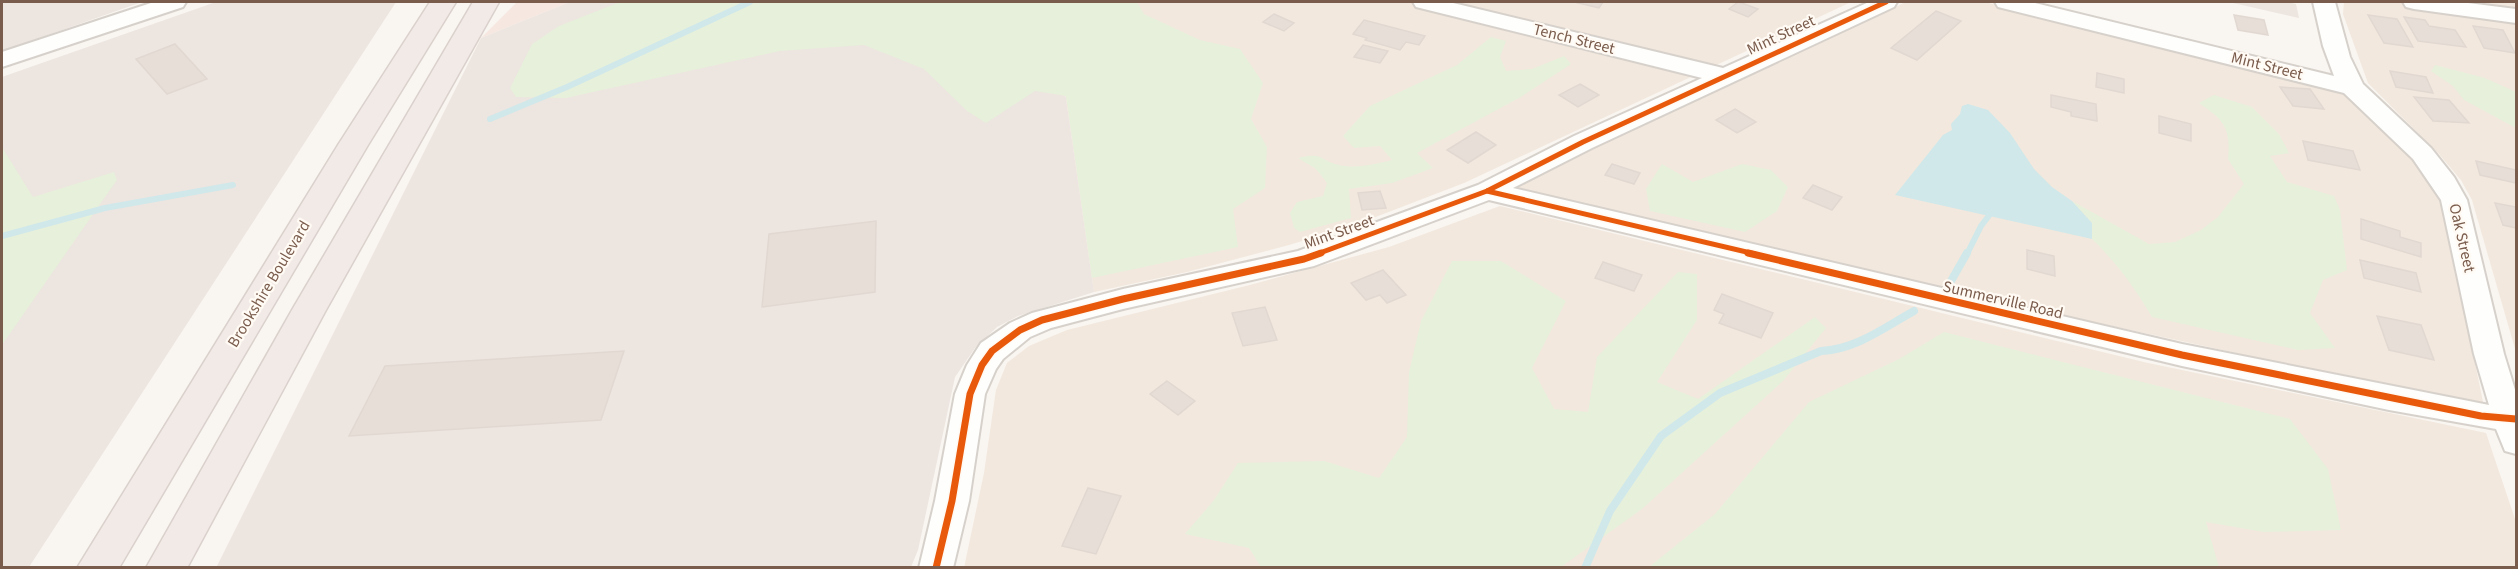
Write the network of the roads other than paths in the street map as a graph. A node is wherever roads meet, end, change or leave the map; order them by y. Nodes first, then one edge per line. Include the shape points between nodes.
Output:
1 (176, 2) edge
2 (443, 2) edge
3 (458, 2) edge
4 (486, 2) edge
5 (1424, 2) edge
6 (1886, 2) edge
7 (2006, 2) edge
8 (2324, 2) edge
9 (2414, 2) edge
10 (2517, 15) edge
11 (2, 60) edge
12 (1724, 76) junction
13 (2353, 88) junction
14 (430, 99) junction
15 (1487, 191) junction
16 (2514, 426) edge
17 (97, 567) edge
18 (166, 567) edge
19 (936, 567) edge

1 - 11 street
2 - 17 highway, Brookshire Boulevard
3 - 14 highway
4 - 14 highway
5 - 12 street, Tench Street
6 - 12 street, Mint Street
7 - 13 street, Mint Street
8 - 13 street, Oak Street via 2334,43
9 - 10 street
12 - 15 street, Mint Street
13 - 16 street, Oak Street via 2428,160 2447,184 2489,354
14 - 18 highway
15 - 16 street, Summerville Road via 2182,355
15 - 19 street, Mint Street via 1304,259 1042,320 1004,340 982,365 970,394

